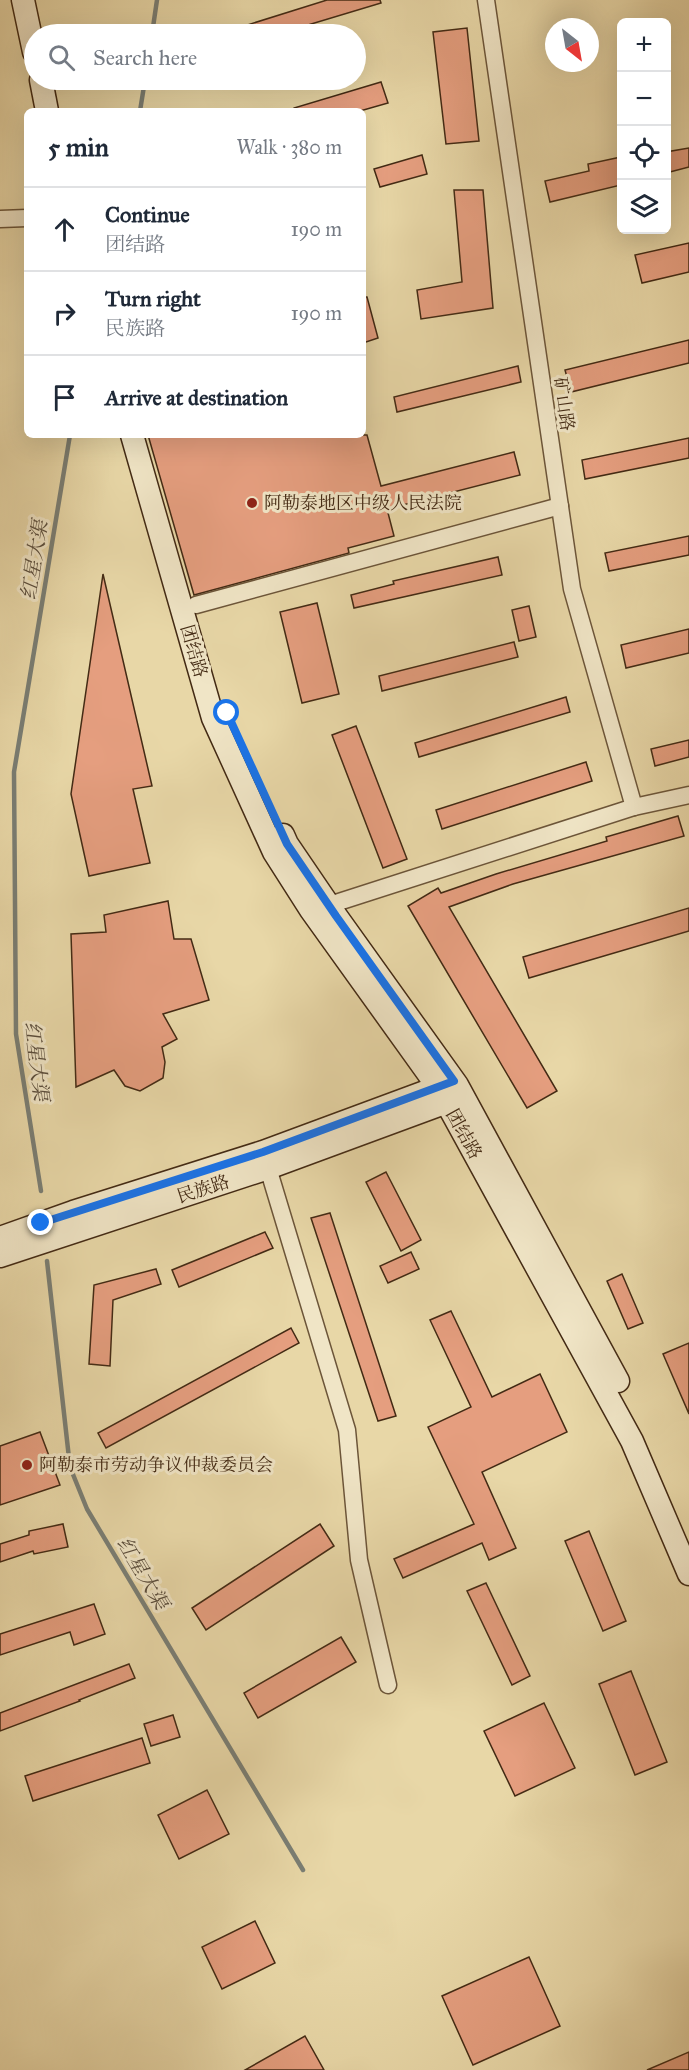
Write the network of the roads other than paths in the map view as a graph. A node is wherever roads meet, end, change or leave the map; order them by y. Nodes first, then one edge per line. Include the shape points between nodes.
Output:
1 (23, 0) edge
2 (39, 0) edge
3 (486, 0) edge
4 (28, 24) edge
5 (44, 24) edge
6 (42, 90) edge
7 (58, 90) edge
8 (46, 108) edge
9 (62, 108) edge
10 (24, 218) edge
11 (0, 219) edge
12 (133, 438) edge
13 (149, 438) edge
14 (560, 506) junction
15 (196, 605) junction
16 (689, 795) edge
17 (634, 807) junction
18 (320, 908) junction
19 (451, 1092) junction
20 (266, 1160) junction
21 (25, 1237) edge
22 (0, 1256) edge
23 (689, 1535) edge
24 (689, 1574) edge
25 (388, 1685) dead end

1 - 4 main road
2 - 5 main road
3 - 14 street, 矿山路
6 - 8 main road
7 - 9 main road
10 - 11 street
12 - 18 main road, 团结路 via 213,718 274,852
13 - 15 main road, 团结路
14 - 15 street
14 - 17 street, 矿山路 via 572,589
15 - 18 main road, 团结路 via 227,713
16 - 17 street
17 - 18 street
18 - 19 main road, 团结路
19 - 20 main road, 民族路
19 - 23 main road, 团结路 via 646,1434
19 - 24 main road, 团结路 via 632,1441
20 - 21 main road, 民族路
20 - 25 street via 347,1430 359,1560
21 - 22 main road, 民族路

